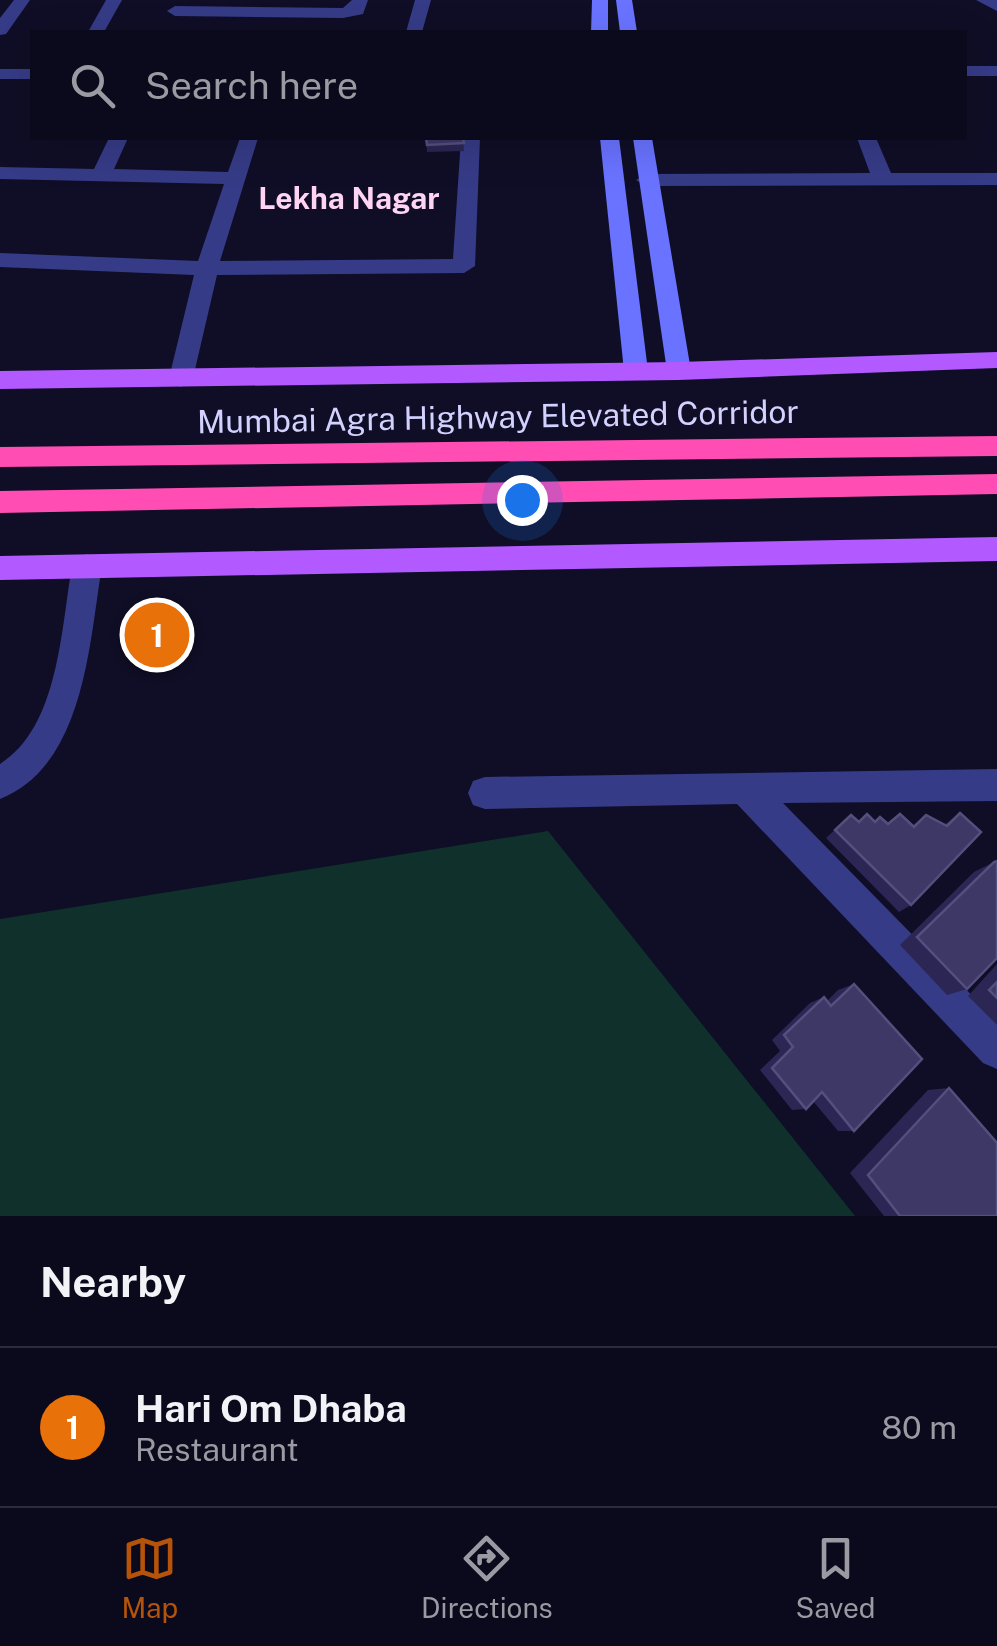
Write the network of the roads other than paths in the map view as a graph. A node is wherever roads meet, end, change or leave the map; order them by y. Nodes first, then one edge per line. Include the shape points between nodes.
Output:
1 (22, 0) edge
2 (114, 0) edge
3 (360, 0) edge
4 (423, 0) edge
5 (600, 0) edge
6 (624, 0) edge
7 (984, 0) edge
8 (178, 6) edge
9 (997, 6) edge
10 (0, 30) edge
11 (97, 30) edge
12 (166, 30) edge
13 (415, 30) edge
14 (600, 30) edge
15 (629, 30) edge
16 (967, 71) edge
17 (997, 71) edge
18 (0, 74) edge
19 (30, 74) edge
20 (117, 140) edge
21 (248, 140) edge
22 (471, 140) edge
23 (609, 140) edge
24 (642, 140) edge
25 (868, 140) edge
26 (0, 173) edge
27 (101, 175) junction
28 (236, 178) junction
29 (882, 178) junction
30 (997, 179) edge
31 (646, 180) junction
32 (0, 260) edge
33 (207, 268) junction
34 (997, 360) edge
35 (679, 370) junction
36 (636, 371) junction
37 (181, 378) junction
38 (0, 380) edge
39 (997, 446) edge
40 (0, 458) edge
41 (997, 484) edge
42 (0, 502) edge
43 (997, 549) edge
44 (87, 566) junction
45 (0, 568) edge
46 (0, 783) edge
47 (997, 785) edge
48 (744, 787) junction
49 (485, 793) dead end
50 (997, 1050) edge

1 - 10 street
2 - 11 street
3 - 8 street via 357,10 343,14
4 - 13 street
5 - 14 main road
6 - 15 main road
7 - 9 street
8 - 12 street
16 - 17 street
18 - 19 street
20 - 27 street
21 - 28 street
22 - 33 street via 464,266
23 - 36 main road
24 - 31 main road
25 - 29 street
26 - 27 street
27 - 28 street
28 - 33 street
29 - 30 street
29 - 31 street
31 - 35 main road
32 - 33 street
33 - 37 street
34 - 35 main road
35 - 36 main road
36 - 37 main road
37 - 38 main road
39 - 40 highway, Mumbai Agra Highway Elevated Corridor
41 - 42 highway
43 - 44 main road
44 - 45 main road
44 - 46 street via 59,707 39,750
47 - 48 street
48 - 49 street
48 - 50 street

